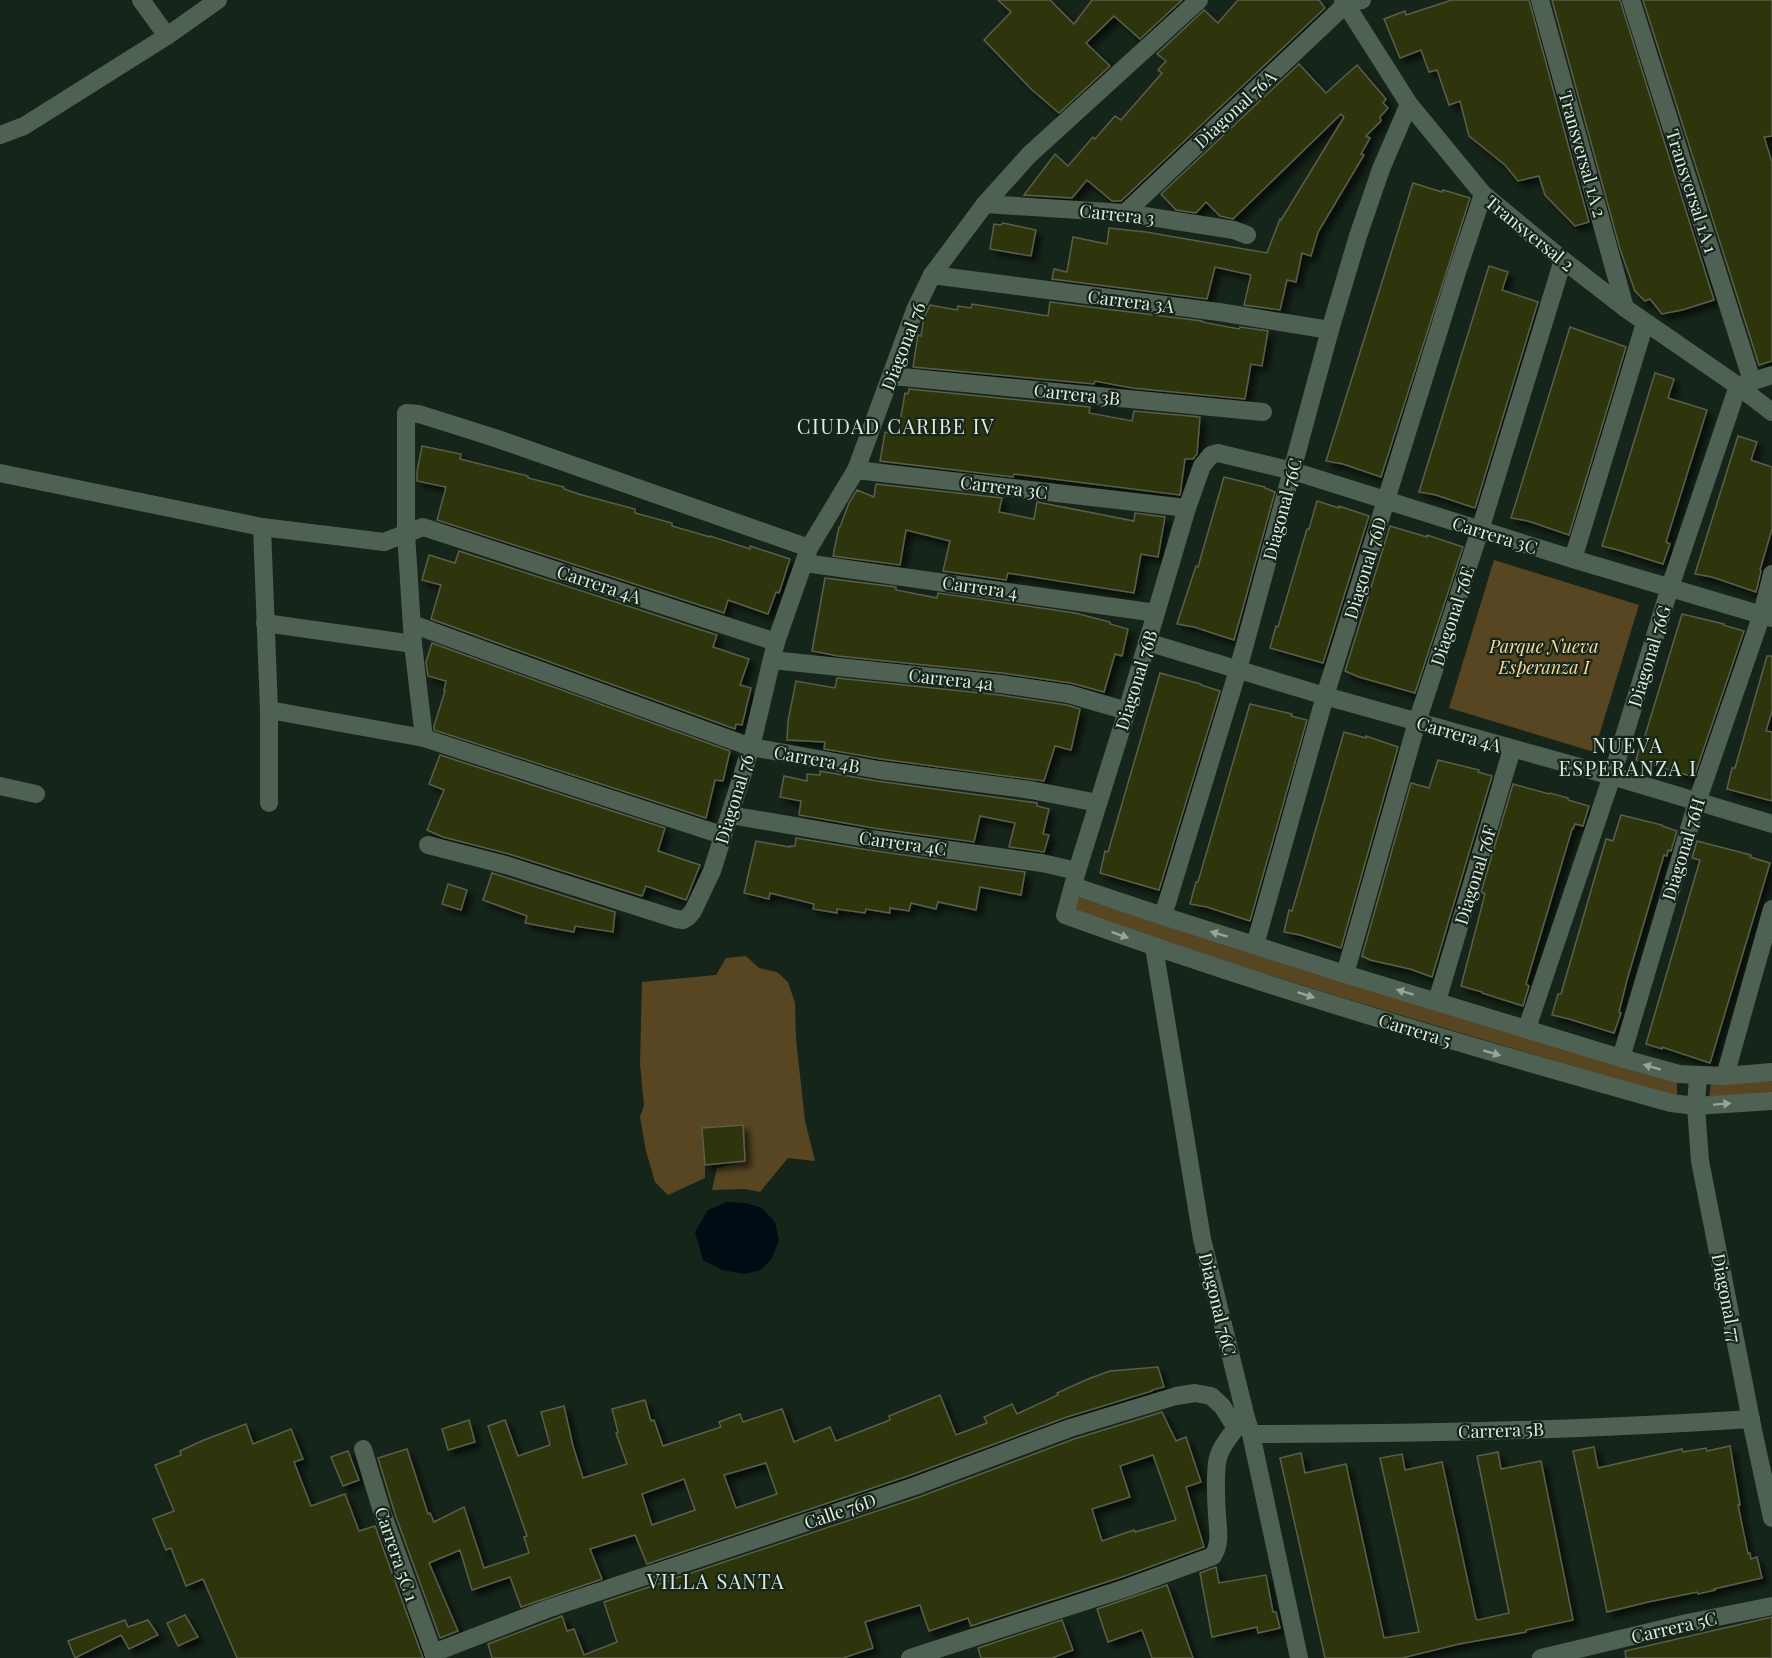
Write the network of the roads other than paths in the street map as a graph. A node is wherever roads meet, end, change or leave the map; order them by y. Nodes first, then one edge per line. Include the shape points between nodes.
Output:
1 (141, 0) edge
2 (218, 0) edge
3 (1199, 0) edge
4 (1540, 0) edge
5 (1632, 0) edge
6 (1350, 1) edge
7 (167, 36) junction
8 (1409, 104) junction
9 (0, 135) edge
10 (1483, 194) junction
11 (985, 204) junction
12 (1125, 213) junction
13 (1247, 235) dead end
14 (1563, 260) junction
15 (932, 275) junction
16 (1626, 308) junction
17 (1645, 323) junction
18 (1330, 330) junction
19 (1772, 375) edge
20 (891, 376) junction
21 (1745, 383) junction
22 (1263, 412) dead end
23 (1772, 412) edge
24 (1218, 453) joint
25 (856, 470) junction
26 (1293, 471) junction
27 (0, 473) edge
28 (1386, 502) junction
29 (1187, 508) junction
30 (262, 526) junction
31 (414, 530) junction
32 (1480, 530) junction
33 (807, 555) junction
34 (1573, 559) junction
35 (1772, 574) edge
36 (1671, 587) junction
37 (1156, 613) junction
38 (1767, 616) edge
39 (265, 623) junction
40 (412, 624) junction
41 (1147, 642) junction
42 (413, 644) junction
43 (774, 651) junction
44 (1238, 670) junction
45 (1325, 696) junction
46 (269, 710) junction
47 (1127, 711) junction
48 (1417, 722) junction
49 (424, 738) junction
50 (750, 747) junction
51 (1512, 749) junction
52 (1612, 776) junction
53 (0, 786) edge
54 (36, 794) dead end
55 (1697, 802) junction
56 (1098, 803) junction
57 (269, 804) dead end
58 (730, 815) junction
59 (1772, 824) edge
60 (722, 835) junction
61 (428, 845) dead end
62 (1075, 878) junction
63 (1772, 909) edge
64 (1065, 915) joint
65 (1162, 916) junction
66 (1255, 945) junction
67 (1154, 947) junction
68 (1346, 974) junction
69 (1437, 1001) junction
70 (1527, 1028) junction
71 (1620, 1058) junction
72 (1772, 1072) edge
73 (1698, 1076) junction
74 (1725, 1076) junction
75 (1772, 1101) edge
76 (1696, 1106) junction
77 (1751, 1419) junction
78 (1244, 1425) junction
79 (363, 1449) dead end
80 (1772, 1518) edge
81 (1772, 1606) edge
82 (434, 1655) edge
83 (910, 1658) edge
84 (1299, 1658) edge
85 (1541, 1658) edge

1 - 7 street
2 - 7 street
3 - 11 street, Diagonal 76 via 1029,155
4 - 16 street, Transversal 1A 2
5 - 21 street, Transversal 1A 1
6 - 8 street, Transversal 2
6 - 12 street, Diagonal 76A
7 - 9 street via 24,126
8 - 10 street, Transversal 2
8 - 18 street, Diagonal 76C via 1377,180
10 - 14 street, Transversal 2
10 - 28 street, Diagonal 76D
11 - 12 street, Carrera 3
11 - 15 street, Diagonal 76
12 - 13 street, Carrera 3
14 - 16 street, Transversal 2
14 - 32 street, Diagonal 76E
15 - 18 street, Carrera 3A
15 - 20 street, Diagonal 76
16 - 17 street, Transversal 2
17 - 21 street, Transversal 2
17 - 34 street
18 - 26 street, Diagonal 76C
19 - 21 street
20 - 22 street, Carrera 3B
20 - 25 street, Diagonal 76
21 - 23 street, Transversal 2
21 - 36 street, Diagonal 76G
24 - 26 street, Carrera 3C
24 - 29 street, Diagonal 76B via 1202,466
25 - 29 street, Carrera 3C
25 - 33 street, Diagonal 76
26 - 28 street, Carrera 3C
26 - 44 street, Diagonal 76C
27 - 30 street
28 - 32 street, Carrera 3C
28 - 45 street, Diagonal 76D
29 - 37 street, Diagonal 76B
30 - 31 street via 384,542
30 - 39 street
31 - 33 street, Carrera 4 via 406,413 495,438
31 - 40 street
31 - 43 street, Carrera 4A
32 - 34 street, Carrera 3C
32 - 48 street, Diagonal 76E
33 - 37 street, Carrera 4
33 - 43 street, Diagonal 76
34 - 36 street, Carrera 3C
35 - 38 street, Diagonal 76H
36 - 38 street, Carrera 3C
36 - 52 street, Diagonal 76G
37 - 41 street, Diagonal 76B
38 - 55 street, Diagonal 76H
39 - 42 street
39 - 46 street
40 - 42 street
40 - 50 street, Carrera 4B
41 - 44 street, Carrera 4A
41 - 47 street, Diagonal 76B
42 - 49 street
43 - 47 street, Carrera 4a via 1069,694
43 - 50 street, Diagonal 76
44 - 45 street, Carrera 4A
44 - 65 street, Diagonal 76C
45 - 48 street, Carrera 4A
45 - 66 street, Diagonal 76D
46 - 49 street
46 - 57 street
47 - 56 street, Diagonal 76B
48 - 51 street, Carrera 4A
48 - 68 street, Diagonal 76E
49 - 60 street
50 - 56 street, Carrera 4B
50 - 58 street, Diagonal 76
51 - 52 street, Carrera 4A
51 - 69 street, Diagonal 76F
52 - 55 street, Carrera 4A
52 - 70 street, Diagonal 76G
53 - 54 street
55 - 59 street, Carrera 4A
55 - 71 street, Diagonal 76H
56 - 62 street, Diagonal 76B
58 - 60 street, Diagonal 76
58 - 62 street, Carrera 4C via 1042,863
60 - 61 street, Diagonal 76 via 712,871 693,911 683,920
62 - 64 street, Diagonal 76B
62 - 65 street, Carrera 5
63 - 74 street
64 -> 67 street, Carrera 5
66 -> 65 street, Carrera 5
66 - 68 street, Carrera 5
67 -> 76 street, Carrera 5 via 1453,1042 1671,1103
67 - 78 street, Diagonal 76C via 1202,1239
69 -> 68 street, Carrera 5
69 - 70 street, Carrera 5
70 - 71 street, Carrera 5
73 -> 71 street, Carrera 5
72 - 74 street, Carrera 5
73 - 74 street, Carrera 5
73 - 76 street, Diagonal 77
76 -> 75 street, Carrera 5
76 - 77 street, Diagonal 77 via 1700,1161
77 - 78 street, Carrera 5B via 1650,1426 1348,1434
77 - 80 street, Diagonal 77
78 - 82 street, Calle 76D via 1211,1396 1176,1396 1070,1428 915,1486 547,1609
78 - 83 street via 1222,1446 1217,1462 1219,1539 1213,1556
78 - 84 street, Diagonal 76C
79 - 82 street, Carrera 5C 1
81 - 85 street, Carrera 5C

